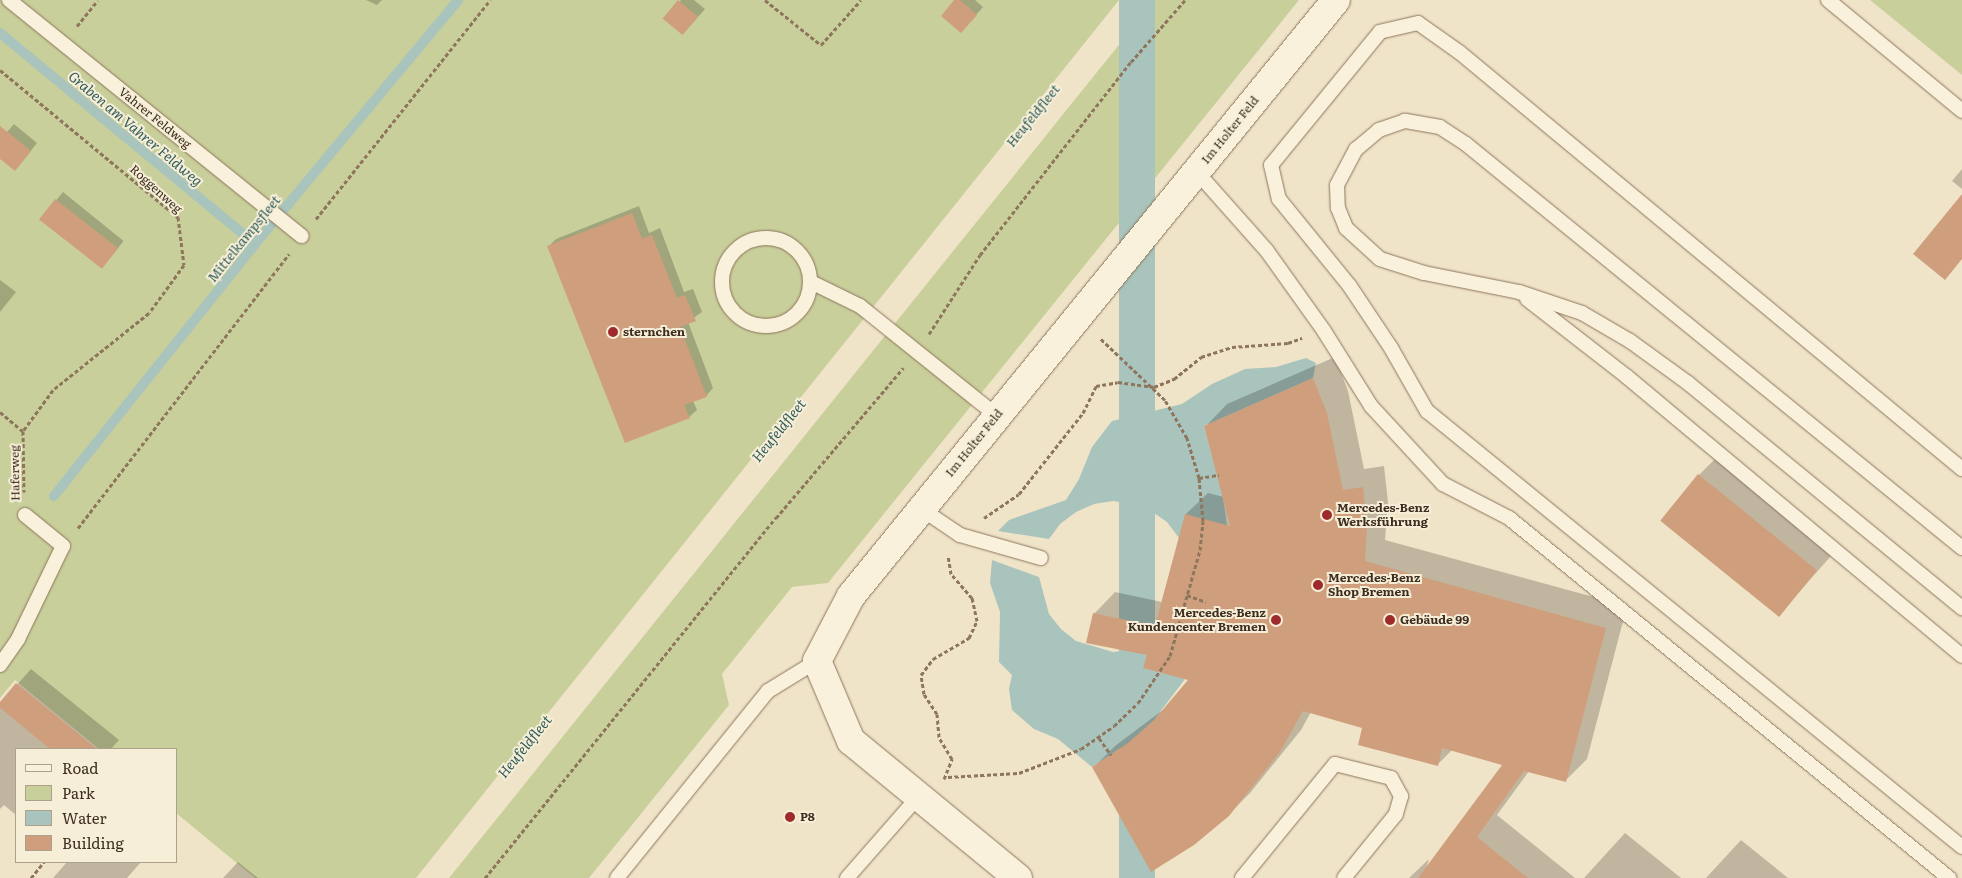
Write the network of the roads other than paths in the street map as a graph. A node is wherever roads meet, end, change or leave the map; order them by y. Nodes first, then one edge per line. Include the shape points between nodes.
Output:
1 (9, 0) edge
2 (1336, 0) edge
3 (1828, 0) edge
4 (1962, 111) edge
5 (1196, 172) junction
6 (302, 236) road end
7 (811, 282) junction
8 (1519, 292) junction
9 (996, 416) junction
10 (1962, 469) edge
11 (920, 508) junction
12 (25, 516) road end
13 (1962, 548) edge
14 (1041, 558) dead end
15 (1962, 608) edge
16 (1962, 656) edge
17 (817, 661) junction
18 (0, 665) edge
19 (918, 797) junction
20 (1962, 847) edge
21 (617, 878) edge
22 (847, 878) edge
23 (1018, 878) edge
24 (1242, 878) edge
25 (1344, 878) edge
26 (1949, 878) edge

1 - 6 lane, Vahrer Feldweg
2 - 5 street, Im Holter Feld
3 - 4 lane
5 - 9 street, Im Holter Feld
5 - 26 lane via 1267,252 1324,331 1371,406 1443,484 1509,518
7 - 7 lane via 808,297 796,315 777,326 762,327 735,315 724,296 722,274 726,261 736,249 762,238 790,245 801,255
7 - 9 lane via 860,306
8 - 13 lane via 1424,273 1380,259 1346,228 1338,208 1337,185 1356,149 1379,130 1405,121 1440,127 1466,144
8 - 15 lane via 1582,313 1630,341 1688,383
8 - 16 lane via 1626,376
9 - 11 street, Im Holter Feld
10 - 20 lane via 1459,52 1418,23 1380,32 1271,165 1280,199 1349,285 1391,348 1427,411
11 - 14 lane via 960,535
11 - 17 street, Im Holter Feld via 851,596
12 - 18 lane via 63,546 18,639
17 - 19 street via 851,741
17 - 21 lane via 768,691
19 - 22 lane
19 - 23 street
24 - 25 lane via 1335,764 1391,778 1401,796 1396,814

